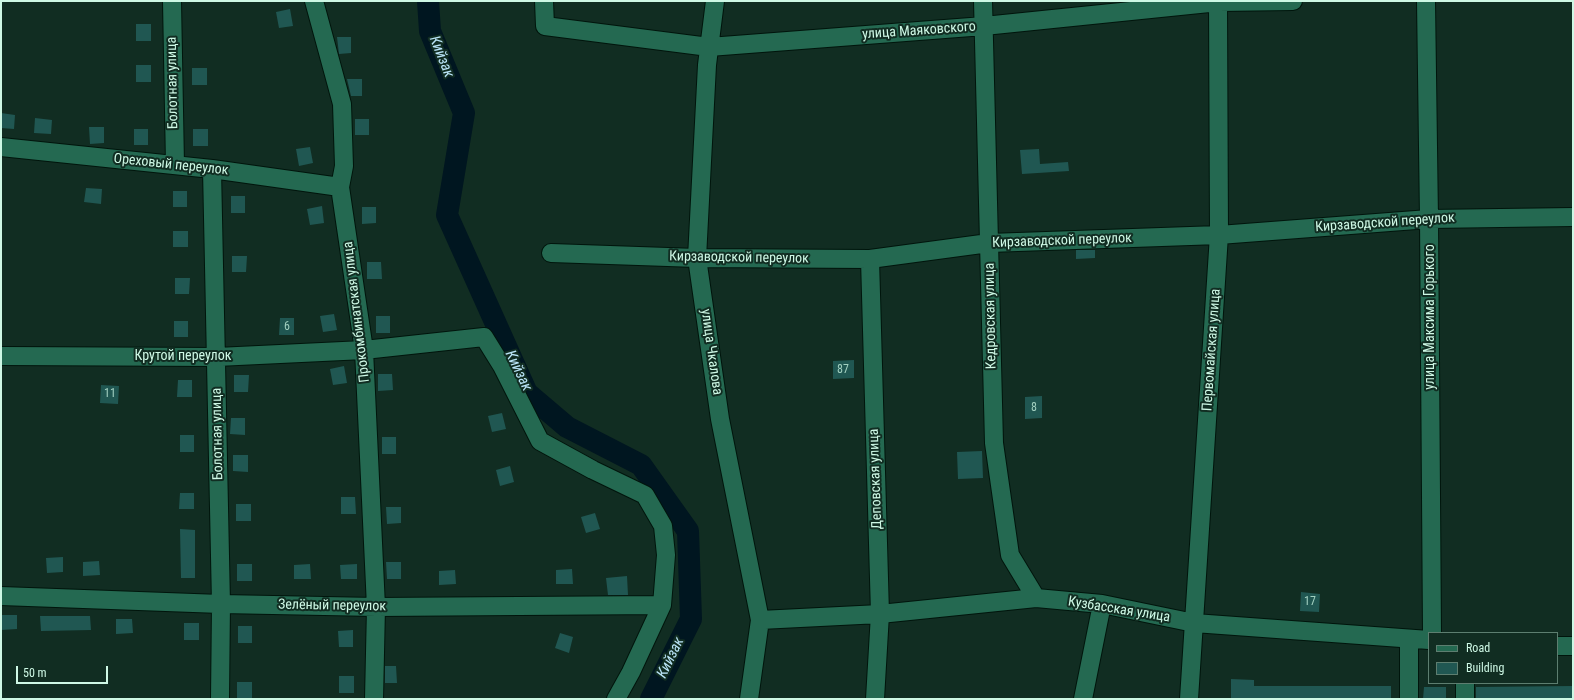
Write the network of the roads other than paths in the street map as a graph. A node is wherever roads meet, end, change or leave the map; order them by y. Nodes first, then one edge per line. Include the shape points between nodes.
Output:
1 (172, 1) edge
2 (314, 1) edge
3 (544, 1) edge
4 (715, 1) edge
5 (983, 1) edge
6 (1218, 1) edge
7 (1293, 1) edge
8 (1426, 1) edge
9 (984, 26) junction
10 (709, 47) junction
11 (1, 147) edge
12 (175, 165) junction
13 (212, 169) junction
14 (340, 187) junction
15 (1573, 217) edge
16 (1429, 219) junction
17 (1219, 235) junction
18 (989, 243) junction
19 (551, 253) dead end
20 (698, 258) junction
21 (870, 259) junction
22 (364, 350) junction
23 (1, 356) edge
24 (217, 357) junction
25 (1, 596) edge
26 (1036, 598) junction
27 (221, 604) junction
28 (1102, 604) junction
29 (662, 605) junction
30 (376, 607) junction
31 (880, 614) junction
32 (760, 620) junction
33 (1194, 623) junction
34 (1432, 632) edge
35 (1409, 639) junction
36 (1428, 640) edge
37 (1558, 646) edge
38 (1573, 646) edge
39 (1465, 684) edge
40 (220, 699) edge
41 (374, 699) edge
42 (616, 699) edge
43 (749, 699) edge
44 (875, 699) edge
45 (1083, 699) edge
46 (1189, 699) edge
47 (1409, 699) edge
48 (1465, 699) edge

1 - 12 street, Болотная улица
2 - 14 street, Прокомбинатская улица via 342,104 344,166
3 - 10 street, улица Маяковского via 545,26
4 - 10 street, улица Чкалова
5 - 9 street, Кедровская улица
6 - 7 street, улица Маяковского
6 - 9 street, улица Маяковского
6 - 17 street, Первомайская улица
8 - 16 street, улица Максима Горького
9 - 10 street, улица Маяковского
9 - 18 street, Кедровская улица
10 - 20 street, улица Чкалова
11 - 12 street, Ореховый переулок
12 - 13 street, Ореховый переулок
13 - 14 street, Ореховый переулок
13 - 24 street, Болотная улица
14 - 22 street, Прокомбинатская улица
15 - 16 street, Кирзаводской переулок
16 - 17 street, Кирзаводской переулок
16 - 34 street, улица Максима Горького
17 - 18 street, Кирзаводской переулок
17 - 33 street, Первомайская улица
18 - 21 street, Кирзаводской переулок
18 - 26 street, Кедровская улица via 995,450 1010,555
19 - 20 street, Кирзаводской переулок
20 - 21 street, Кирзаводской переулок
20 - 32 street, улица Чкалова via 720,419
21 - 31 street, Деповская улица
22 - 24 street, Крутой переулок
22 - 29 street, Крутой переулок via 484,337 502,366 540,441 645,496 663,526 666,555
22 - 30 street, Прокомбинатская улица
23 - 24 street, Крутой переулок
24 - 27 street, Болотная улица
25 - 27 street, Зелёный переулок
26 - 28 street, Кузбасская улица
26 - 31 street, Кузбасская улица
27 - 30 street, Зелёный переулок
27 - 40 street, Болотная улица
28 - 33 street, Кузбасская улица
28 - 45 street
29 - 30 street, Зелёный переулок
29 - 42 street
30 - 41 street, Прокомбинатская улица
31 - 32 street, Кузбасская улица
31 - 44 street, Деповская улица
32 - 43 street, улица Чкалова
33 - 35 street, Кузбасская улица
33 - 46 street, Первомайская улица
35 - 36 street, Кузбасская улица
35 - 47 street
37 - 38 street
39 - 48 street

